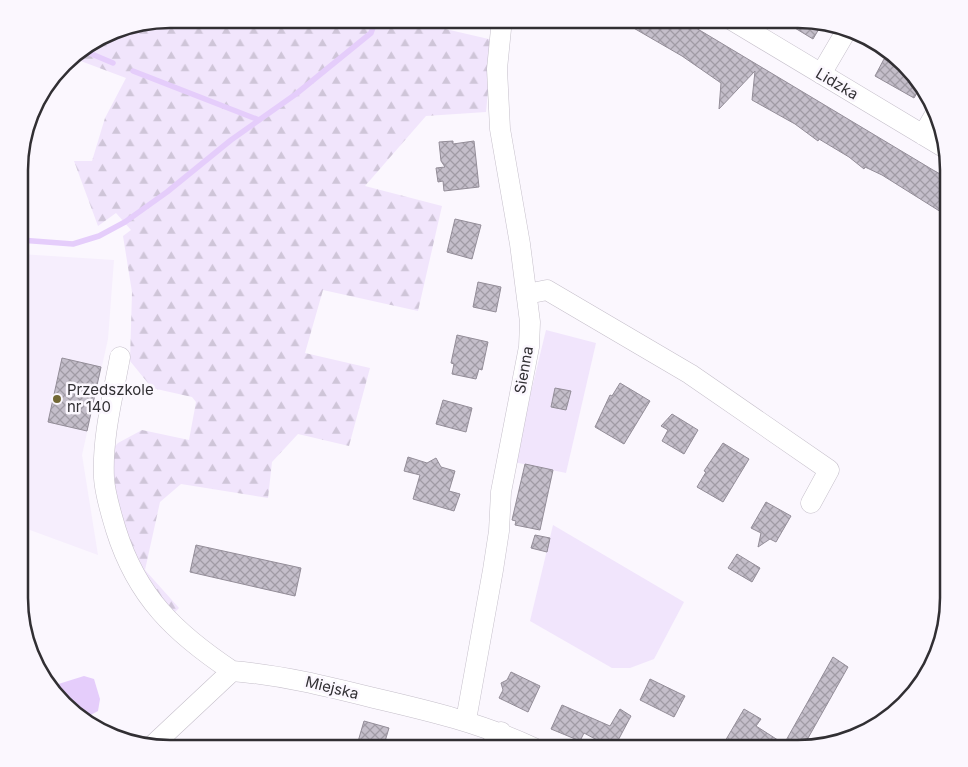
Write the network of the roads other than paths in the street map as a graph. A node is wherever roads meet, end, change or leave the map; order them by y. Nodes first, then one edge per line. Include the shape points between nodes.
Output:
1 (501, 28) edge
2 (745, 28) edge
3 (844, 35) edge
4 (821, 74) junction
5 (932, 120) edge
6 (923, 135) junction
7 (938, 144) edge
8 (527, 294) junction
9 (120, 357) dead end
10 (811, 503) dead end
11 (232, 671) junction
12 (466, 720) junction
13 (160, 739) edge
14 (495, 740) edge

1 - 8 street, Sienna via 497,69 500,129
2 - 4 street, Lidzka
3 - 4 street
4 - 6 street, Lidzka
5 - 6 street
6 - 7 street, Lidzka
8 - 10 street via 547,290 690,374 828,470
8 - 12 street, Sienna via 528,347 501,492 494,570
9 - 11 street via 105,439 104,479 119,540 140,585 168,622 191,643
11 - 12 street, Miejska via 283,676
11 - 13 street
12 - 14 street, Miejska

